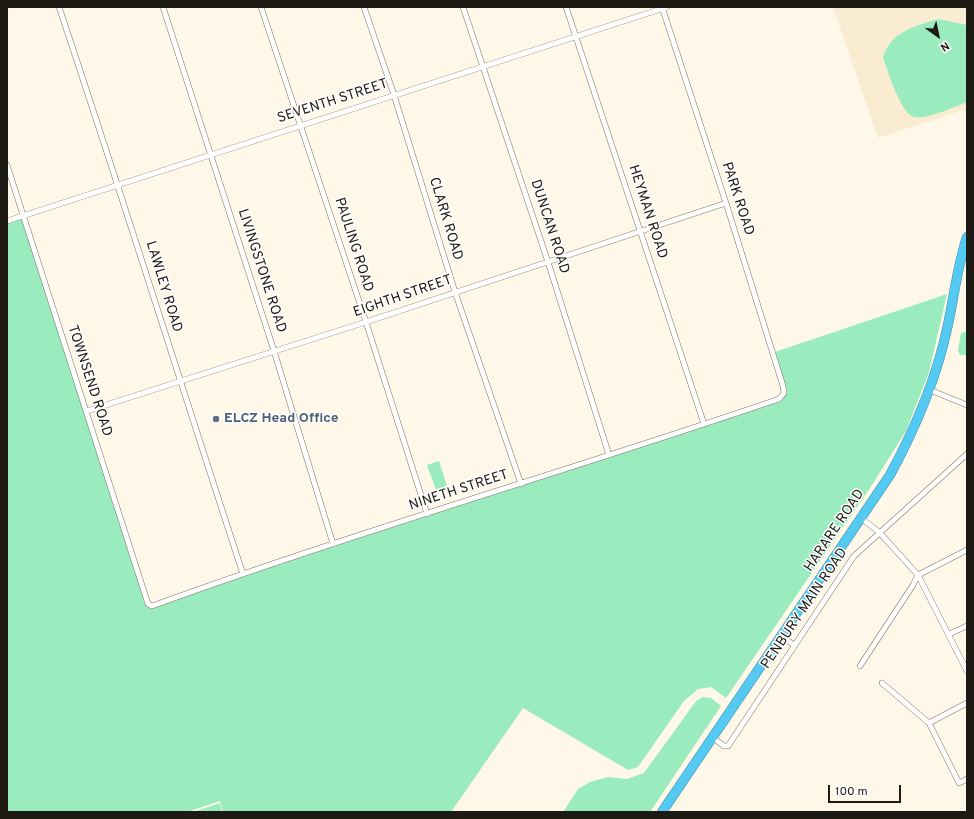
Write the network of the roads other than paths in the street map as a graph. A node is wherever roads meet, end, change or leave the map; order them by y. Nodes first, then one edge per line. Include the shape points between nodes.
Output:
1 (59, 7) edge
2 (163, 7) edge
3 (261, 7) edge
4 (364, 7) edge
5 (463, 7) edge
6 (566, 7) edge
7 (664, 8) edge
8 (575, 36) junction
9 (482, 67) junction
10 (394, 95) junction
11 (301, 125) junction
12 (210, 154) junction
13 (7, 166) edge
14 (118, 184) junction
15 (726, 203) junction
16 (23, 216) junction
17 (7, 221) edge
18 (641, 232) junction
19 (967, 237) edge
20 (548, 262) junction
21 (455, 292) junction
22 (366, 322) junction
23 (274, 351) junction
24 (179, 381) junction
25 (930, 390) junction
26 (779, 398) joint
27 (967, 405) edge
28 (87, 411) junction
29 (704, 424) junction
30 (967, 454) edge
31 (609, 455) junction
32 (521, 484) junction
33 (427, 514) junction
34 (861, 518) junction
35 (879, 532) junction
36 (333, 544) junction
37 (967, 550) edge
38 (243, 574) junction
39 (918, 575) junction
40 (148, 604) joint
41 (967, 626) edge
42 (949, 634) junction
43 (781, 636) junction
44 (794, 645) junction
45 (860, 666) dead end
46 (967, 671) edge
47 (882, 683) dead end
48 (967, 702) edge
49 (929, 723) junction
50 (712, 737) junction
51 (967, 779) edge
52 (662, 812) edge

1 - 14 street, LAWLEY ROAD
2 - 12 street, LIVINGSTONE ROAD
3 - 11 street, PAULING ROAD
4 - 10 street, CLARK ROAD
5 - 9 street, DUNCAN ROAD
6 - 8 street, HEYMAN ROAD
7 - 8 street, SEVENTH STREET
7 - 15 street, PARK ROAD
8 - 9 street, SEVENTH STREET
8 - 18 street, HEYMAN ROAD
9 - 10 street, SEVENTH STREET
9 - 20 street, DUNCAN ROAD
10 - 11 street, SEVENTH STREET
10 - 21 street, CLARK ROAD
11 - 12 street, SEVENTH STREET
11 - 22 street, PAULING ROAD
12 - 14 street, SEVENTH STREET
12 - 23 street, LIVINGSTONE ROAD
13 - 16 street, TOWNSEND ROAD
14 - 16 street, SEVENTH STREET
14 - 24 street, LAWLEY ROAD
15 - 18 street, EIGHTH STREET
15 - 26 street, PARK ROAD via 783,386 784,393
16 - 17 street, SEVENTH STREET
16 - 28 street, TOWNSEND ROAD
18 - 20 street, EIGHTH STREET
18 - 29 street, HEYMAN ROAD
19 - 25 highway, HARARE ROAD via 954,287 947,330
20 - 21 street, EIGHTH STREET
20 - 31 street, DUNCAN ROAD
21 - 22 street, EIGHTH STREET
21 - 32 street, CLARK ROAD
22 - 23 street, EIGHTH STREET
22 - 33 street, PAULING ROAD
23 - 24 street, EIGHTH STREET
23 - 36 street, LIVINGSTONE ROAD
24 - 28 street, EIGHTH STREET
24 - 38 street, LAWLEY ROAD
25 - 27 street
25 - 34 highway, HARARE ROAD via 907,444
26 - 29 street, NINETH STREET
28 - 40 street, TOWNSEND ROAD
29 - 31 street, NINETH STREET
30 - 35 street, PENBURY MAIN ROAD
31 - 32 street, NINETH STREET
32 - 33 street, NINETH STREET
33 - 36 street, NINETH STREET
34 - 35 street
34 - 43 highway, HARARE ROAD
35 - 39 street
35 - 44 street, PENBURY MAIN ROAD via 854,556
36 - 38 street, NINETH STREET
37 - 39 street
38 - 40 street, NINETH STREET via 152,606
39 - 42 street
39 - 45 street
41 - 42 street
42 - 46 street
43 - 44 street
43 - 50 highway, HARARE ROAD
44 - 50 street, PENBURY MAIN ROAD via 728,746
47 - 49 street
48 - 49 street
49 - 51 street via 959,783
50 - 52 highway, HARARE ROAD

